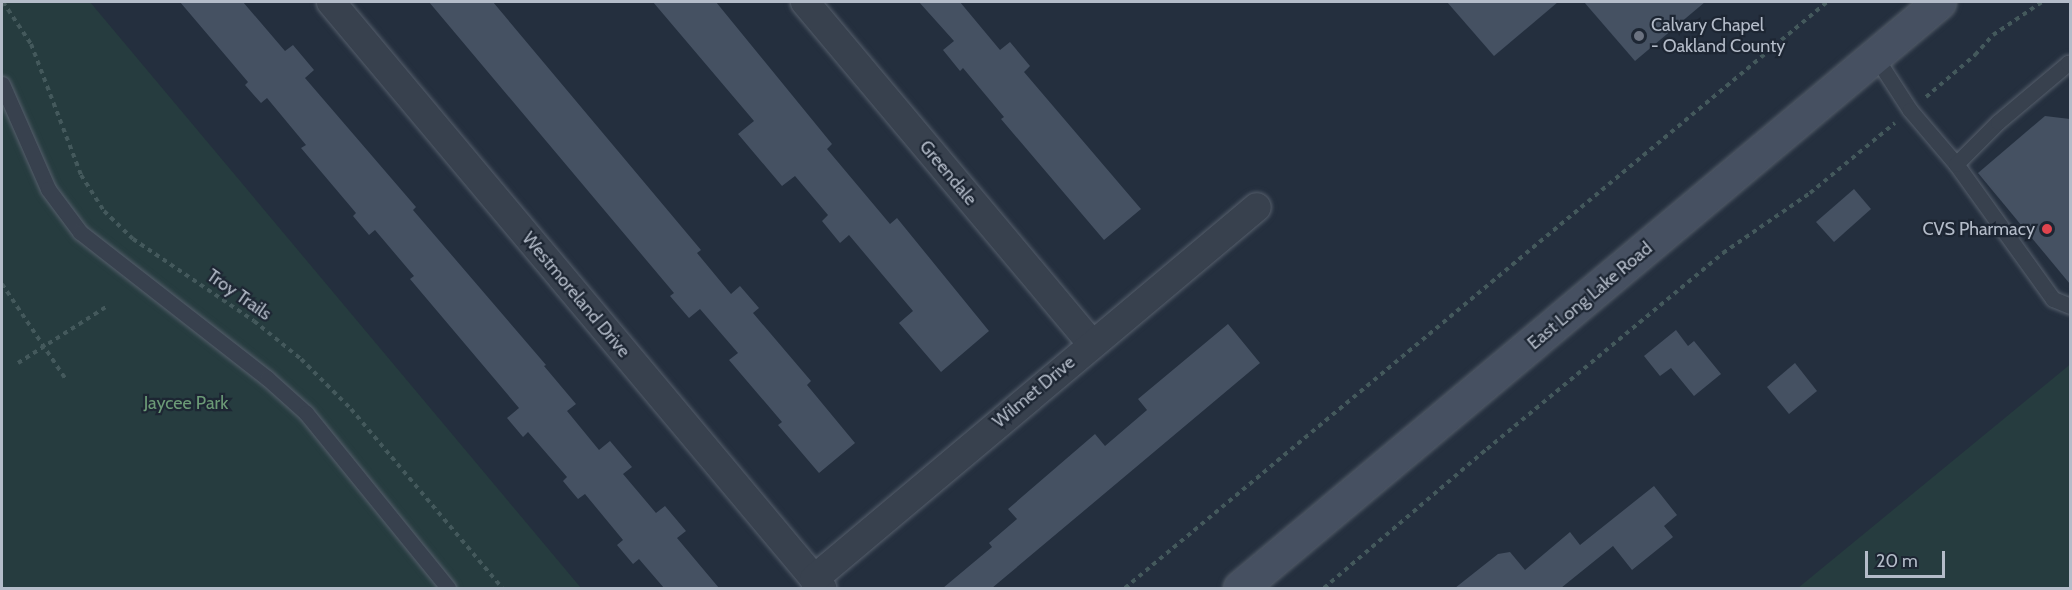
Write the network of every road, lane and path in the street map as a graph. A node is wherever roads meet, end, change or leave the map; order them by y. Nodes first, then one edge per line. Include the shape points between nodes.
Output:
1 (3, 2) edge
2 (331, 2) edge
3 (805, 2) edge
4 (1827, 2) edge
5 (1939, 2) edge
6 (2042, 2) edge
7 (1875, 56) junction
8 (2070, 64) edge
9 (2, 84) edge
10 (1924, 99) dead end
11 (1891, 126) dead end
12 (1956, 164) junction
13 (1257, 207) dead end
14 (2, 284) edge
15 (2070, 306) edge
16 (106, 307) dead end
17 (1091, 343) junction
18 (44, 346) junction
19 (18, 363) dead end
20 (65, 378) dead end
21 (818, 584) edge
22 (448, 588) edge
23 (502, 588) edge
24 (1125, 588) edge
25 (1240, 588) edge
26 (1324, 588) edge

1 - 23 path, Troy Trails via 31,44 81,175 104,211 133,239 254,321 301,359 351,409
2 - 21 street, Westmoreland Drive
3 - 17 street, Greendale
4 - 24 path
5 - 7 main road, East Long Lake Road
6 - 10 path via 2002,28
7 - 12 lane via 1910,110
7 - 25 main road, East Long Lake Road
8 - 12 lane via 1998,122
9 - 22 lane via 48,189 80,232 306,413
11 - 26 path via 1810,193 1723,253
12 - 15 lane via 2053,299
13 - 17 street, Wilmet Drive
14 - 18 path
16 - 18 path
17 - 21 street, Wilmet Drive
18 - 19 path
18 - 20 path

